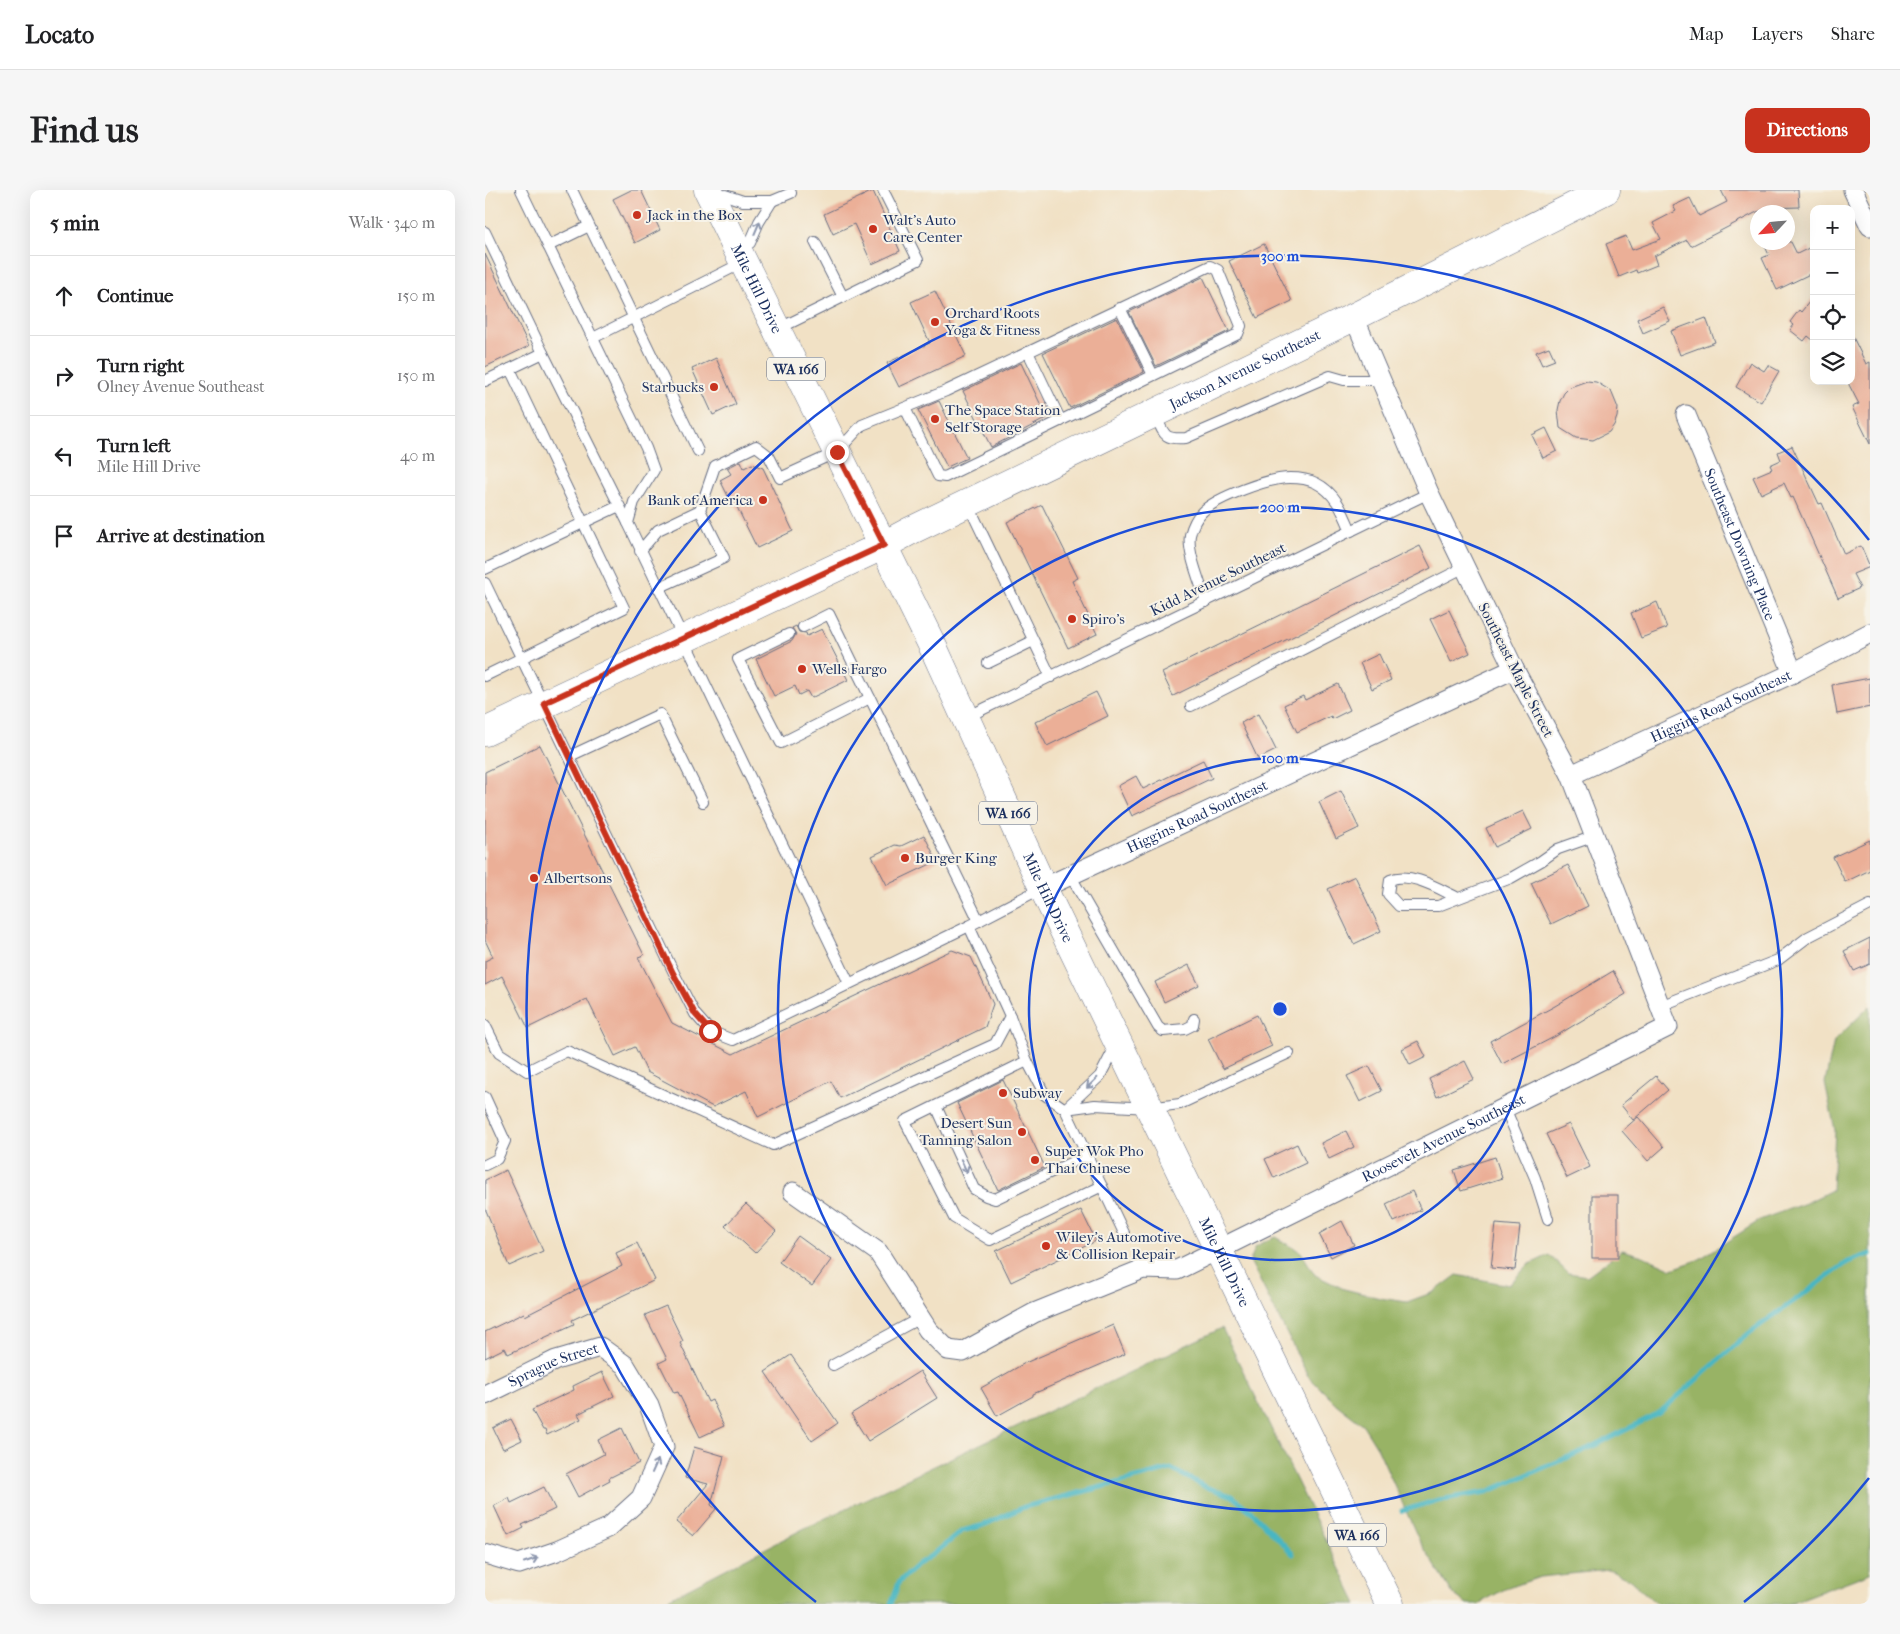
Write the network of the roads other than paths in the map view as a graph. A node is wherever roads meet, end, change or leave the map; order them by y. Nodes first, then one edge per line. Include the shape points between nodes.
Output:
1 (521, 190) edge
2 (572, 190) edge
3 (883, 190) edge
4 (1606, 190) edge
5 (1853, 190) edge
6 (793, 191) edge
7 (710, 195) edge
8 (772, 201) junction
9 (589, 226) junction
10 (1870, 226) edge
11 (485, 232) edge
12 (815, 242) dead end
13 (548, 246) junction
14 (740, 256) junction
15 (843, 297) junction
16 (1120, 308) junction
17 (634, 317) junction
18 (1355, 317) junction
19 (777, 330) junction
20 (593, 338) junction
21 (1029, 352) junction
22 (543, 353) junction
23 (510, 369) junction
24 (1153, 375) junction
25 (1381, 380) junction
26 (485, 382) edge
27 (905, 408) junction
28 (1155, 413) junction
29 (1685, 415) dead end
30 (1061, 420) junction
31 (698, 451) dead end
32 (837, 452) junction
33 (1429, 493) junction
34 (967, 504) junction
35 (619, 506) junction
36 (700, 510) junction
37 (583, 522) junction
38 (627, 523) junction
39 (1351, 531) junction
40 (884, 545) junction
41 (640, 551) junction
42 (1465, 567) junction
43 (485, 569) edge
44 (485, 583) edge
45 (658, 588) junction
46 (1206, 602) junction
47 (803, 627) dead end
48 (1870, 633) edge
49 (789, 634) dead end
50 (682, 639) junction
51 (1033, 640) junction
52 (522, 658) junction
53 (988, 663) dead end
54 (1513, 669) junction
55 (1793, 673) junction
56 (485, 676) edge
57 (1051, 677) junction
58 (870, 698) junction
59 (544, 703) junction
60 (1191, 706) dead end
61 (965, 718) junction
62 (485, 732) edge
63 (570, 756) junction
64 (1571, 775) junction
65 (703, 802) dead end
66 (1595, 836) junction
67 (1070, 875) junction
68 (1043, 888) junction
69 (1459, 898) junction
70 (1870, 905) edge
71 (979, 921) junction
72 (969, 926) junction
73 (849, 983) junction
74 (1660, 1006) junction
75 (1010, 1016) junction
76 (1194, 1019) dead end
77 (485, 1025) edge
78 (1668, 1027) joint
79 (1117, 1042) junction
80 (1289, 1053) dead end
81 (1027, 1061) junction
82 (485, 1097) edge
83 (936, 1106) junction
84 (1149, 1108) junction
85 (1505, 1108) junction
86 (1065, 1109) junction
87 (1087, 1155) junction
88 (485, 1165) edge
89 (1102, 1186) junction
90 (793, 1192) dead end
91 (1548, 1219) dead end
92 (1124, 1233) dead end
93 (1218, 1249) junction
94 (920, 1318) junction
95 (833, 1365) dead end
96 (485, 1395) edge
97 (485, 1554) edge
98 (1391, 1604) edge

1 - 13 lane
2 - 9 lane
3 - 15 lane via 918,260
4 - 18 main road, Jackson Avenue Southeast
5 - 10 street
6 - 8 lane
7 - 8 lane via 725,195 743,201
7 - 14 main road, Mile Hill Drive / WA 166
14 -> 8 lane
9 - 13 lane
9 - 17 lane
11 - 22 lane
12 - 15 lane
13 - 20 lane
14 - 17 lane
14 - 19 main road, Mile Hill Drive / WA 166
15 - 19 lane
16 - 21 lane
16 - 24 lane
16 - 24 lane via 1210,266 1218,270 1241,326 1238,334
17 - 20 lane
17 - 31 lane
18 - 25 street, Southeast Maple Street
18 - 28 main road, Jackson Avenue Southeast
19 - 32 main road, Mile Hill Drive / WA 166
20 - 38 lane via 654,470
21 - 27 lane
21 - 30 lane
22 - 23 lane
22 - 35 lane
23 - 26 lane
23 - 37 lane
24 - 30 lane
25 - 28 lane via 1344,380 1330,376 1186,438 1173,439 1164,434
25 - 33 street, Southeast Maple Street
27 - 30 lane via 937,476 945,477
27 - 32 lane via 861,426
28 - 34 main road, Jackson Avenue Southeast
29 - 55 street, Southeast Downing Place
32 - 36 lane via 780,478 769,456 756,446 715,466
32 - 40 main road, Mile Hill Drive / WA 166
33 - 39 lane, Kidd Avenue Southeast
33 - 42 street, Southeast Maple Street
34 - 40 main road, Jackson Avenue Southeast
34 - 51 lane
35 - 37 lane
35 - 38 lane
36 - 41 lane via 658,530
36 - 45 lane via 724,558
37 - 43 lane
37 - 52 lane via 624,608
38 - 41 lane
39 - 46 lane, Kidd Avenue Southeast
39 - 46 lane via 1331,493 1302,478 1288,478 1226,496 1202,512 1193,524 1190,537 1190,550
40 - 50 main road, Jackson Avenue Southeast
40 - 61 main road, Mile Hill Drive / WA 166
41 - 45 lane
42 - 54 street, Southeast Maple Street
42 - 60 lane
44 - 52 lane
45 - 50 lane
46 - 57 lane, Kidd Avenue Southeast
47 - 58 lane via 829,614
48 - 55 street, Higgins Road Southeast
49 - 58 lane via 738,659 781,743
50 - 59 main road, Jackson Avenue Southeast
50 - 73 lane
51 - 53 lane
51 - 57 lane
52 - 56 lane
52 - 59 lane
54 - 64 street, Southeast Maple Street
54 - 67 street, Higgins Road Southeast
55 - 64 street, Higgins Road Southeast
57 - 61 lane, Kidd Avenue Southeast
58 - 71 lane
59 - 62 main road, Jackson Avenue Southeast
59 - 63 lane
61 - 68 main road, Mile Hill Drive / WA 166
63 - 65 lane via 660,714
63 - 73 lane via 673,973 695,1014 710,1031 733,1040
64 - 66 street, Southeast Maple Street
66 - 69 lane via 1558,849 1511,878
66 - 74 street, Southeast Maple Street
67 - 68 street, Higgins Road Southeast
67 - 76 lane via 1157,1027 1163,1031 1185,1029 1193,1025
68 - 71 lane
68 - 79 main road, Mile Hill Drive / WA 166
69 - 69 lane via 1438,906 1399,906 1389,894 1390,880 1399,876 1423,882
70 - 74 lane via 1808,938 1778,960
71 - 72 lane
72 - 73 lane
72 - 75 lane
74 - 78 street, Southeast Maple Street
75 - 77 lane via 995,1044 773,1145 567,1051 527,1071 499,1053
75 - 81 lane
78 - 85 street, Roosevelt Avenue Southeast
79 - 84 main road, Mile Hill Drive / WA 166
79 -> 86 lane via 1100,1076
80 - 84 lane via 1180,1104
81 - 83 lane
81 - 86 lane via 1045,1095
82 - 88 lane via 505,1141 497,1159
83 -> 87 lane via 974,1189 995,1199
83 - 89 lane via 905,1122 954,1218 990,1240
84 - 86 lane via 1095,1104
84 - 93 main road, Mile Hill Drive / WA 166
85 - 91 lane via 1535,1178
85 - 93 street, Roosevelt Avenue Southeast
86 - 87 lane
87 - 89 lane
89 - 92 lane
90 - 94 street, Roosevelt Avenue Southeast via 878,1252
93 - 94 street, Roosevelt Avenue Southeast via 1177,1270 1143,1269 1043,1310 963,1352 948,1350 927,1330
93 - 98 main road, Mile Hill Drive / WA 166
94 - 95 lane
97 -> 96 street, Sprague Street via 519,1564 608,1528 641,1498 664,1447 649,1405 625,1365 599,1347 557,1360

